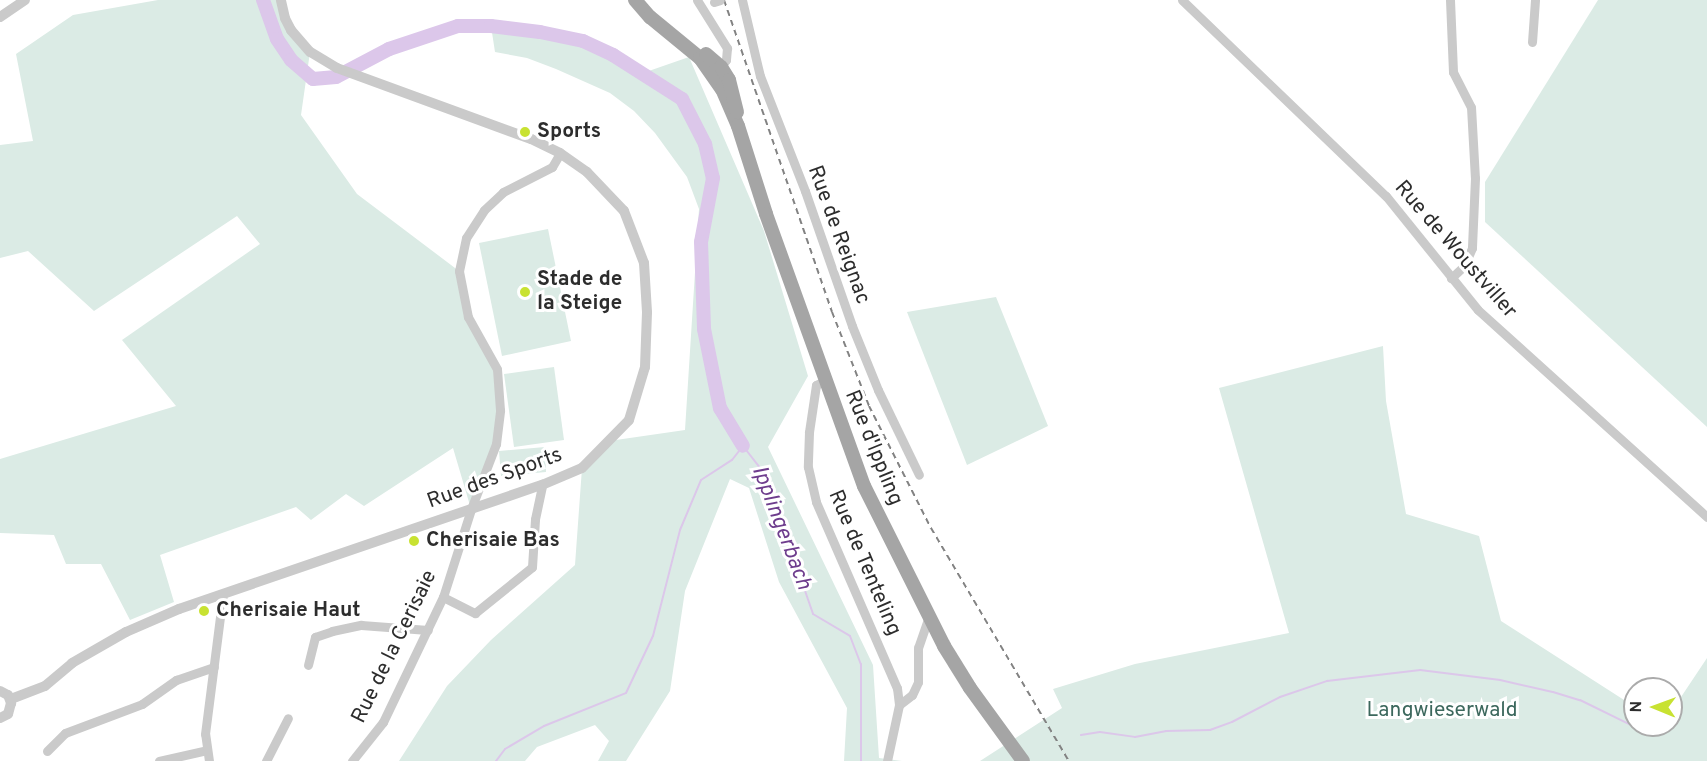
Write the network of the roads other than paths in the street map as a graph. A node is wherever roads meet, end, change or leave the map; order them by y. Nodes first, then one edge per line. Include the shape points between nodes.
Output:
1 (25, 0) edge
2 (281, 0) edge
3 (635, 0) edge
4 (742, 0) edge
5 (1182, 0) edge
6 (1450, 0) edge
7 (1535, 0) edge
8 (717, 1) edge
9 (699, 3) edge
10 (0, 17) edge
11 (1532, 42) dead end
12 (717, 70) junction
13 (560, 153) junction
14 (1451, 278) junction
15 (824, 381) junction
16 (919, 475) dead end
17 (542, 485) junction
18 (471, 509) junction
19 (1707, 517) edge
20 (223, 594) junction
21 (443, 597) junction
22 (929, 616) junction
23 (428, 630) junction
24 (308, 665) dead end
25 (214, 667) junction
26 (0, 692) edge
27 (11, 699) junction
28 (899, 705) junction
29 (0, 718) edge
30 (288, 718) dead end
31 (207, 750) junction
32 (47, 751) dead end
33 (159, 761) edge
34 (209, 761) edge
35 (266, 761) edge
36 (352, 761) edge
37 (887, 761) edge
38 (1023, 761) edge

1 - 10 street
2 - 13 street, Rue des Sports via 291,30 310,52 337,68
3 - 12 main road, Rue d'Ippling via 650,17
4 - 16 street, Rue de Reignac via 760,76 855,335
5 - 14 street, Rue de Woustviller via 1386,196
6 - 14 street via 1453,72 1471,107 1475,197 1472,248 1464,266
7 - 11 street
8 - 9 street
9 - 12 street via 727,48 726,60
12 - 15 main road, Rue d'Ippling via 734,92 738,126
13 - 17 street, Rue des Sports via 587,172 624,211 644,263 645,367 629,420 582,468
13 - 18 street, Rue de la Cerisaie via 552,167 503,192 484,210 466,238 459,271 468,316 497,369 500,410 496,444
14 - 19 street, Rue de Woustviller via 1506,338
15 - 22 main road, Rue d'Ippling via 864,486
15 - 28 street, Rue de Tenteling via 816,385 809,432 808,467 816,502 894,675
17 - 18 street, Rue des Sports
17 - 21 street via 532,567 475,613
18 - 20 street, Rue des Sports
18 - 21 street, Rue de la Cerisaie
20 - 25 street
20 - 27 street, Rue des Sports via 126,632 72,663 45,686
21 - 23 street, Rue de la Cerisaie
22 - 28 street via 918,648 918,682 912,695
22 - 38 main road, Rue d'Ippling via 960,673
23 - 24 street via 361,626 332,631 315,637
23 - 36 street, Rue de la Cerisaie via 383,723
25 - 31 street via 205,734
25 - 32 street via 176,680 142,704 65,733
26 - 27 street
27 - 29 street via 8,714
28 - 37 street, Rue de Tenteling
30 - 35 street
31 - 33 street
31 - 34 street

